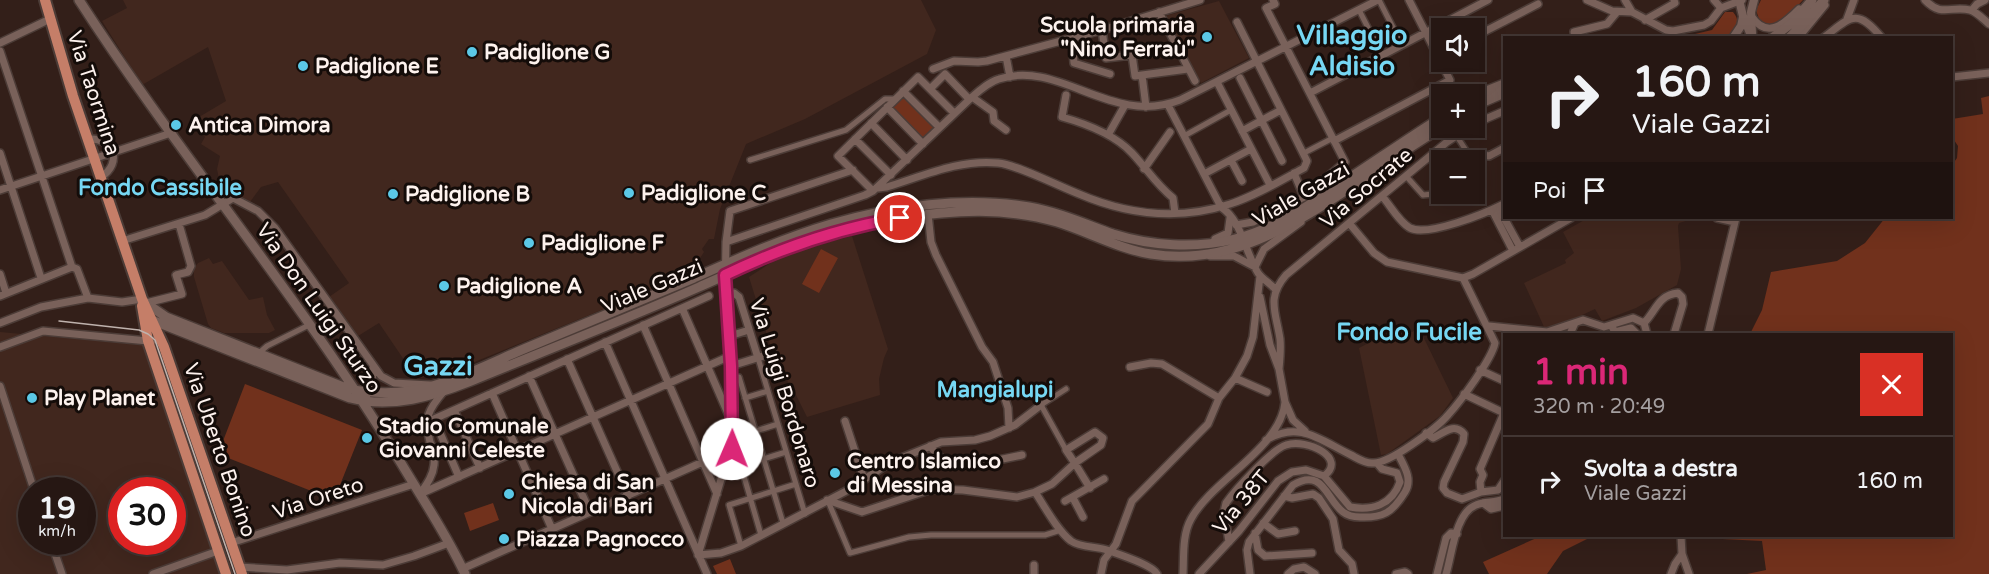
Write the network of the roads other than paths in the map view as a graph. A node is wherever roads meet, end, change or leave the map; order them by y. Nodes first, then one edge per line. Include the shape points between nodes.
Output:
1 (45, 0) edge
2 (79, 0) edge
3 (1200, 0) edge
4 (1273, 0) edge
5 (1378, 0) edge
6 (1409, 0) edge
7 (1488, 0) edge
8 (1587, 0) edge
9 (1625, 0) edge
10 (1674, 0) edge
11 (1714, 0) edge
12 (1751, 0) edge
13 (1807, 0) edge
14 (1812, 0) edge
15 (1826, 0) edge
16 (1854, 0) edge
17 (1925, 0) edge
18 (1985, 0) edge
19 (1733, 2) edge
20 (1538, 4) dead end
21 (1359, 10) junction
22 (1972, 10) junction
23 (1159, 12) junction
24 (1617, 12) junction
25 (1632, 12) junction
26 (1748, 15) junction
27 (50, 19) junction
28 (1645, 20) junction
29 (1846, 20) junction
30 (1237, 22) dead end
31 (1989, 24) edge
32 (1102, 30) junction
33 (1485, 31) edge
34 (1426, 33) junction
35 (1575, 36) edge
36 (1734, 36) edge
37 (1752, 36) edge
38 (1775, 36) edge
39 (1791, 36) edge
40 (1800, 36) edge
41 (1826, 36) edge
42 (1880, 36) edge
43 (1072, 38) junction
44 (1431, 41) edge
45 (0, 43) edge
46 (1402, 45) junction
47 (1286, 47) junction
48 (1178, 49) junction
49 (0, 51) edge
50 (1132, 55) junction
51 (1382, 55) junction
52 (1006, 56) junction
53 (1257, 62) junction
54 (933, 69) dead end
55 (1188, 69) junction
56 (1447, 72) edge
57 (1989, 73) edge
58 (1110, 74) dead end
59 (1142, 75) junction
60 (1011, 76) junction
61 (1953, 76) edge
62 (1240, 78) dead end
63 (1195, 81) dead end
64 (1217, 82) junction
65 (1503, 84) edge
66 (1069, 87) junction
67 (930, 89) junction
68 (903, 91) junction
69 (1485, 92) edge
70 (1310, 93) junction
71 (1503, 93) edge
72 (1066, 95) joint
73 (971, 98) junction
74 (895, 99) junction
75 (1485, 101) edge
76 (1125, 105) junction
77 (1168, 105) junction
78 (887, 107) junction
79 (1146, 107) junction
80 (1231, 110) junction
81 (1281, 110) junction
82 (1503, 112) edge
83 (954, 113) junction
84 (1262, 120) junction
85 (1485, 120) edge
86 (871, 123) junction
87 (1177, 123) junction
88 (1431, 124) edge
89 (939, 128) junction
90 (1006, 130) dead end
91 (1242, 130) junction
92 (1170, 132) joint
93 (171, 133) junction
94 (1431, 134) edge
95 (1108, 135) junction
96 (1184, 136) junction
97 (1452, 138) edge
98 (88, 139) junction
99 (855, 139) junction
100 (1334, 140) junction
101 (923, 144) junction
102 (1251, 149) junction
103 (1503, 149) edge
104 (1438, 150) edge
105 (0, 153) edge
106 (112, 153) junction
107 (1485, 155) edge
108 (1431, 156) edge
109 (1305, 157) junction
110 (94, 159) junction
111 (907, 159) junction
112 (750, 160) dead end
113 (1231, 160) junction
114 (1282, 161) dead end
115 (1144, 169) junction
116 (853, 170) junction
117 (1294, 173) junction
118 (1204, 174) junction
119 (42, 176) junction
120 (891, 176) junction
121 (1406, 176) junction
122 (100, 177) junction
123 (1242, 181) dead end
124 (209, 185) junction
125 (1270, 185) junction
126 (11, 186) junction
127 (876, 189) junction
128 (0, 190) edge
129 (1431, 194) edge
130 (1382, 196) junction
131 (1304, 197) junction
132 (233, 198) junction
133 (224, 205) junction
134 (1221, 207) junction
135 (1498, 207) edge
136 (1175, 213) junction
137 (928, 214) junction
138 (1230, 215) junction
139 (1306, 217) junction
140 (1503, 219) edge
141 (1569, 219) edge
142 (1736, 220) edge
143 (179, 224) junction
144 (1348, 224) junction
145 (1236, 225) junction
146 (1262, 230) junction
147 (1112, 233) junction
148 (122, 241) junction
149 (1243, 241) junction
150 (726, 242) junction
151 (1517, 249) junction
152 (1205, 255) junction
153 (724, 264) junction
154 (72, 267) junction
155 (1255, 267) junction
156 (0, 274) edge
157 (725, 275) junction
158 (1260, 276) junction
159 (41, 278) junction
160 (1463, 278) junction
161 (1271, 286) junction
162 (3, 294) edge
163 (725, 294) junction
164 (709, 296) dead end
165 (1260, 297) junction
166 (88, 298) junction
167 (1273, 298) junction
168 (144, 301) junction
169 (682, 308) junction
170 (166, 317) junction
171 (146, 321) junction
172 (0, 323) edge
173 (1575, 323) junction
174 (1644, 323) junction
175 (309, 325) junction
176 (643, 326) junction
177 (1488, 326) junction
178 (1611, 326) junction
179 (749, 330) junction
180 (182, 332) junction
181 (1570, 333) edge
182 (1636, 333) edge
183 (1647, 333) edge
184 (1674, 333) edge
185 (1708, 333) edge
186 (736, 334) dead end
187 (160, 339) junction
188 (148, 341) junction
189 (605, 342) junction
190 (0, 347) edge
191 (772, 353) dead end
192 (257, 354) junction
193 (730, 356) junction
194 (758, 358) junction
195 (567, 359) junction
196 (707, 366) junction
197 (731, 366) junction
198 (1130, 367) dead end
199 (374, 368) junction
200 (1279, 369) junction
201 (1480, 370) junction
202 (529, 376) junction
203 (739, 377) dead end
204 (1235, 378) junction
205 (1503, 381) edge
206 (669, 383) junction
207 (432, 385) junction
208 (0, 386) edge
209 (1066, 389) dead end
210 (357, 391) junction
211 (444, 391) junction
212 (768, 391) junction
213 (370, 392) junction
214 (1267, 392) dead end
215 (492, 393) junction
216 (1464, 394) junction
217 (745, 398) junction
218 (1219, 398) junction
219 (630, 400) junction
220 (364, 401) junction
221 (1285, 402) junction
222 (1041, 405) junction
223 (454, 410) junction
224 (1503, 413) edge
225 (1503, 415) edge
226 (593, 417) junction
227 (845, 421) dead end
228 (733, 424) junction
229 (778, 424) junction
230 (1009, 428) junction
231 (755, 431) junction
232 (1426, 433) junction
233 (555, 434) junction
234 (743, 435) dead end
235 (1309, 435) junction
236 (1266, 440) junction
237 (930, 446) junction
238 (732, 449) junction
239 (1066, 450) junction
240 (517, 451) junction
241 (786, 452) junction
242 (1398, 454) junction
243 (1022, 455) dead end
244 (764, 459) junction
245 (703, 462) junction
246 (1075, 463) junction
247 (1377, 463) junction
248 (480, 468) junction
249 (1323, 476) junction
250 (30, 477) edge
251 (459, 477) junction
252 (665, 479) junction
253 (864, 479) junction
254 (1104, 479) dead end
255 (1503, 482) edge
256 (414, 484) junction
257 (796, 484) junction
258 (1090, 488) junction
259 (773, 491) junction
260 (1035, 492) junction
261 (1481, 492) junction
262 (420, 494) junction
263 (717, 494) junction
264 (627, 496) junction
265 (1284, 496) junction
266 (750, 498) junction
267 (1503, 499) edge
268 (827, 500) junction
269 (1482, 503) junction
270 (1503, 506) edge
271 (590, 512) junction
272 (805, 514) junction
273 (1083, 517) dead end
274 (783, 523) junction
275 (1263, 523) junction
276 (552, 529) junction
277 (1061, 530) junction
278 (1295, 531) dead end
279 (1255, 533) junction
280 (1456, 534) junction
281 (761, 535) junction
282 (1681, 537) edge
283 (1229, 542) junction
284 (231, 543) junction
285 (449, 543) junction
286 (741, 546) junction
287 (218, 551) junction
288 (1111, 552) junction
289 (1312, 553) dead end
290 (1683, 554) junction
291 (55, 555) edge
292 (698, 555) junction
293 (1034, 565) dead end
294 (241, 571) edge
295 (464, 572) edge
296 (62, 574) edge
297 (153, 574) edge
298 (225, 574) edge
299 (707, 574) edge
300 (1034, 574) edge
301 (1101, 574) edge
302 (1157, 574) edge
303 (1183, 574) edge
304 (1199, 574) edge
305 (1250, 574) edge
306 (1288, 574) edge
307 (1315, 574) edge
308 (1354, 574) edge
309 (1396, 574) edge
310 (1408, 574) edge
311 (1437, 574) edge
312 (1446, 574) edge
313 (1671, 574) edge
314 (1689, 574) edge

1 - 27 main road, Via Taormina
2 - 93 main road, Via Don Luigi Sturzo
3 - 23 street
4 - 47 street via 1275,4 1266,8
5 - 21 street
5 - 46 street
6 - 34 street
7 - 34 street
8 - 24 street
9 - 25 street
10 - 28 street via 1675,3
11 - 19 street
12 - 26 street
13 - 26 street via 1775,27 1761,27
14 - 38 main road
15 - 39 main road
15 - 40 street
16 - 29 street
17 - 22 street via 1935,9
18 - 22 street
19 - 26 street
19 - 28 street via 1704,25 1673,32
20 - 33 street
21 - 47 street
21 - 51 street
22 - 31 street
23 - 32 street
23 - 48 street
24 - 25 street
24 - 35 street via 1607,24 1574,32
25 - 28 street
26 - 36 street
26 - 37 street
27 - 45 street
27 - 98 main road, Via Taormina
29 - 41 street
29 - 42 street via 1867,21
30 - 53 street
32 - 43 street
32 - 50 street via 1106,58
34 - 44 street
34 - 46 street
43 - 52 street
43 - 58 street via 1074,63
46 - 51 street
47 - 53 street
47 - 70 street
48 - 50 street
48 - 55 street
49 - 119 street
50 - 59 street via 1135,76
51 - 70 street
52 - 54 street via 978,62 954,61
52 - 60 street
53 - 64 street
53 - 81 street
55 - 59 street
55 - 63 street
56 - 100 street via 1450,80
57 - 61 street
59 - 79 street
60 - 66 street via 1036,76
60 - 73 street via 991,82
62 - 84 street
64 - 77 street
64 - 80 street
65 - 69 main road
66 - 72 street
66 - 76 street
67 - 68 street via 918,76
67 - 73 street via 945,74
67 - 83 street
68 - 74 street
68 - 89 street
70 - 100 street
71 - 75 main road
72 - 95 street via 1062,117
73 - 83 street
73 - 90 street via 993,112 994,121
74 - 78 street
74 - 112 street via 885,99 846,130
76 - 79 street
76 - 95 street
77 - 79 street
77 - 87 street
78 - 86 street
78 - 101 street
80 - 91 street
80 - 96 street
81 - 84 street
81 - 109 street
82 - 85 street
83 - 89 street
84 - 91 street
84 - 114 street
86 - 99 street
86 - 111 street
87 - 92 street
87 - 96 street
88 - 146 main road, Viale Gazzi via 1302,209
89 - 101 street
91 - 102 street
92 - 115 street
93 - 106 street
93 - 124 main road, Via Don Luigi Sturzo
94 - 139 main road, Viale Gazzi
95 - 115 street via 1131,152
96 - 118 street
97 - 104 street, Via Socrate
98 - 106 street via 102,140
98 - 110 main road, Via Taormina
99 - 116 street via 838,156
99 - 120 street
100 - 109 street
100 - 131 street via 1345,162
101 - 111 street
102 - 113 street
102 - 125 street
103 - 107 street
105 - 126 street
106 - 110 street
106 - 122 street via 110,169
108 - 121 street, Via Socrate
109 - 117 street via 1304,168
110 - 119 street
110 - 122 main road, Via Taormina
111 - 120 street
113 - 118 street
113 - 123 street
115 - 136 street via 1173,198
116 - 127 street
116 - 150 street via 730,211
117 - 125 street
117 - 131 street
118 - 134 street
119 - 126 street
119 - 154 street
120 - 127 street
121 - 129 street via 1423,195
121 - 130 street, Via Socrate
122 - 148 main road, Via Taormina
124 - 132 street
124 - 133 main road, Via Don Luigi Sturzo
125 - 134 street
126 - 128 street
126 - 159 street
127 - 136 street via 959,165 998,163 1109,206 1145,213
127 - 150 street
130 - 135 street via 1406,225 1416,230 1458,223
130 - 144 street, Via Socrate
131 - 145 street via 1252,222
132 - 133 street
132 - 199 street via 258,211 275,228
133 - 143 street
133 - 175 main road, Via Don Luigi Sturzo
134 - 136 street
134 - 138 street
137 - 152 main road, Viale Gazzi via 1016,213 1057,222 1142,252
137 - 157 main road, Viale Gazzi via 834,232
137 - 230 street via 936,255 993,362 1008,408
138 - 145 street
138 - 147 street via 1228,233 1219,238 1175,241
139 - 149 main road, Viale Gazzi via 1265,238
139 - 155 street via 1264,249
140 - 151 street
141 - 151 street
142 - 185 street
143 - 148 street
143 - 168 street via 191,266 188,272 176,275 182,294
144 - 160 street via 1387,262
144 - 161 street, Via Socrate
145 - 146 street
145 - 149 street
146 - 149 main road, Viale Gazzi
147 - 149 main road, Viale Gazzi via 1144,242 1177,245
147 - 153 main road, Viale Gazzi via 1029,207 953,204 898,210 832,224
148 - 168 main road, Via Taormina
149 - 152 main road, Viale Gazzi
149 - 155 street
150 - 153 street
151 - 160 street
152 - 155 street via 1234,256
153 - 157 street
153 - 207 main road, Viale Gazzi
154 - 159 street
154 - 166 street via 77,269
155 - 158 street
156 - 162 street
157 - 163 street
157 - 211 main road, Viale Gazzi
158 - 161 street
158 - 165 street
159 - 162 street
160 - 177 street
161 - 165 street, Via Socrate
161 - 167 street
163 - 179 street, Via Luigi Bordonaro via 739,297
163 - 193 street
164 - 169 street
165 - 167 street via 1268,301
165 - 200 street
165 - 204 street via 1251,347
166 - 168 street
166 - 172 street via 41,307
167 - 200 street via 1281,342
168 - 170 main road, Viale Gazzi
168 - 171 main road, Via Taormina
169 - 176 street
169 - 196 street
170 - 171 main road
170 - 192 main road, Viale Gazzi
171 - 180 main road, Viale Gazzi
171 - 187 main road, Via Uberto Bonino
171 - 188 main road, Via Uberto Bonino
173 - 177 street via 1547,332
173 - 178 street via 1586,320
173 - 181 street
174 - 178 street via 1633,318
174 - 183 street
174 - 184 street via 1660,299 1678,293 1683,304
175 - 192 street
175 - 210 main road, Via Don Luigi Sturzo
176 - 189 street
176 - 206 street
177 - 201 street via 1495,343
178 - 182 street via 1615,332 1631,328
179 - 186 street
179 - 194 street, Via Luigi Bordonaro
180 - 187 main road
180 - 220 main road, Viale Gazzi
187 - 188 street
187 - 284 main road, Via Uberto Bonino
188 - 190 street via 43,331
188 - 287 main road, Via Uberto Bonino
189 - 195 street
189 - 219 street
191 - 194 street
192 - 210 main road, Viale Gazzi
193 - 196 street
193 - 197 street
194 - 197 street
194 - 212 street, Via Luigi Bordonaro
195 - 202 street
195 - 226 street
196 - 206 street
196 - 228 street
197 - 228 street
198 - 218 street via 1162,364
199 - 207 street via 394,383
199 - 213 street
200 - 221 street
201 - 205 street
201 - 216 street
202 - 215 street
202 - 233 street
203 - 217 street
204 - 214 street
204 - 218 street
206 - 219 street
206 - 245 street
207 - 213 main road, Viale Gazzi via 401,392
208 - 250 street
209 - 222 street
210 - 213 main road, Viale Gazzi
210 - 220 main road, Via Don Luigi Sturzo
211 - 220 main road, Viale Gazzi via 408,400
211 - 262 street via 427,416 434,464
212 - 217 street
212 - 229 street, Via Luigi Bordonaro
213 - 220 street
215 - 223 street
215 - 240 street
216 - 224 street
216 - 232 street via 1447,417
217 - 231 street
218 - 288 street via 1209,424 1132,501
219 - 226 street
219 - 252 street
220 - 256 main road, Via Don Luigi Sturzo
221 - 235 street via 1293,420
221 - 236 street via 1281,422
222 - 230 street
222 - 239 street
223 - 248 street
223 - 251 street via 434,418
225 - 261 street via 1480,469
226 - 233 street
226 - 264 street
227 - 253 street
228 - 238 street
229 - 231 street
229 - 241 street, Via Luigi Bordonaro
230 - 237 street via 980,439
231 - 234 street
231 - 244 street
232 - 242 street
232 - 261 street via 1432,438 1453,428 1464,434 1443,485 1447,493 1462,499
233 - 240 street
233 - 271 street
235 - 236 street via 1287,431
235 - 247 street via 1360,460
236 - 303 street via 1190,520
237 - 243 street via 940,458 952,463
237 - 253 street
238 - 245 street
238 - 263 street
239 - 246 street
239 - 246 street via 1092,433 1099,433 1101,445
240 - 248 street
240 - 276 street
241 - 244 street
241 - 257 street, Via Luigi Bordonaro
242 - 247 street
242 - 265 street via 1407,472 1408,487 1380,517 1346,514 1323,487 1311,480 1298,482
244 - 259 street
244 - 266 street via 741,466
245 - 252 street
245 - 263 street
246 - 258 street
246 - 260 street via 1058,480
247 - 249 street via 1396,473 1400,482 1395,493 1378,508 1350,507
248 - 251 street
249 - 283 street, Via 38T via 1306,470 1287,474
249 - 283 street via 1331,470 1323,451 1300,443 1277,448 1227,503 1224,512
251 - 262 street
252 - 264 street
252 - 292 street
253 - 268 street
254 - 258 street
255 - 261 street via 1498,490
256 - 262 main road, Via Don Luigi Sturzo
256 - 284 street, Via Oreto
257 - 259 street
257 - 272 street, Via Luigi Bordonaro
258 - 273 street via 1069,500
259 - 266 street
259 - 274 street
260 - 268 street via 1011,498 932,489 862,512
260 - 277 street
262 - 285 main road, Via Don Luigi Sturzo
263 - 292 street
264 - 271 street
265 - 275 street
265 - 308 street via 1313,494 1319,498 1334,519 1339,550 1352,564
266 - 281 street
266 - 286 street via 729,505
267 - 269 street
268 - 272 street
268 - 277 street via 850,553 921,536 1045,535
269 - 270 street via 1491,509
269 - 280 street via 1465,514
271 - 276 street
272 - 274 street
274 - 281 street
275 - 278 street via 1278,534
275 - 279 street
276 - 295 street
277 - 288 street via 1074,543
279 - 289 street via 1258,550 1265,556
279 - 305 street via 1246,550
280 - 311 street via 1446,538
280 - 312 street
281 - 286 street
282 - 290 street
283 - 304 street, Via 38T
284 - 294 main road, Via Uberto Bonino
285 - 294 street via 383,565 340,563
285 - 295 main road, Via Don Luigi Sturzo
286 - 292 street
287 - 297 street
287 - 298 main road, Via Uberto Bonino
288 - 301 street via 1104,560
288 - 302 street via 1150,566
290 - 313 street
290 - 314 street
291 - 296 street
292 - 299 street
293 - 300 street
306 - 307 street via 1304,567
309 - 310 street

